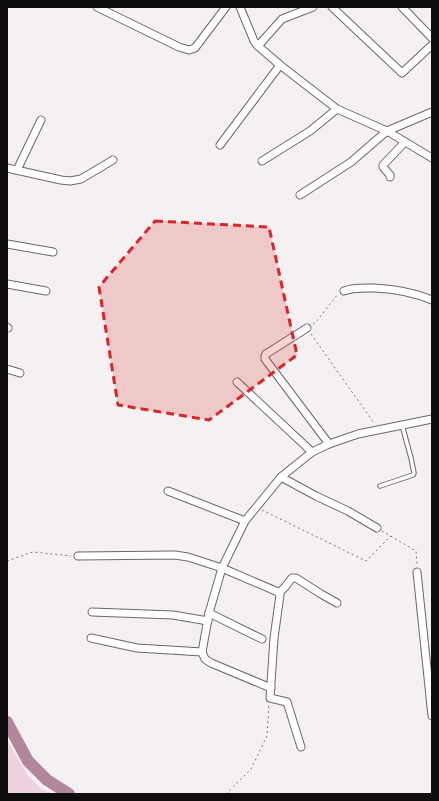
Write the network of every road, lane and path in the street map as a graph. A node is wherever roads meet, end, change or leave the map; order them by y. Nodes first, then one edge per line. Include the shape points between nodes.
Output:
1 (97, 7) edge
2 (313, 7) edge
3 (332, 7) edge
4 (402, 7) edge
5 (224, 8) edge
6 (243, 9) edge
7 (432, 38) edge
8 (432, 45) edge
9 (258, 46) junction
10 (280, 65) junction
11 (337, 109) junction
12 (432, 112) edge
13 (41, 120) dead end
14 (387, 131) junction
15 (405, 142) junction
16 (220, 145) dead end
17 (432, 158) edge
18 (113, 160) dead end
19 (262, 161) dead end
20 (7, 168) edge
21 (16, 170) junction
22 (390, 177) dead end
23 (300, 195) dead end
24 (7, 244) edge
25 (53, 252) dead end
26 (7, 284) edge
27 (46, 291) dead end
28 (344, 291) joint
29 (432, 300) edge
30 (307, 328) junction
31 (7, 369) edge
32 (20, 373) dead end
33 (237, 382) dead end
34 (432, 419) edge
35 (402, 425) junction
36 (378, 430) junction
37 (329, 444) junction
38 (312, 452) junction
39 (281, 477) junction
40 (380, 486) dead end
41 (168, 490) dead end
42 (256, 508) junction
43 (245, 521) junction
44 (377, 528) joint
45 (391, 536) junction
46 (78, 556) joint
47 (7, 560) edge
48 (222, 568) junction
49 (417, 572) joint
50 (279, 593) junction
51 (337, 603) dead end
52 (92, 612) dead end
53 (208, 617) junction
54 (91, 638) dead end
55 (262, 639) dead end
56 (202, 652) junction
57 (271, 688) junction
58 (270, 698) junction
59 (432, 716) edge
60 (301, 748) dead end
61 (226, 794) edge

1 - 5 street via 189,50 195,48
2 - 9 street via 282,19
3 - 8 street via 402,73
4 - 7 street
6 - 9 street
9 - 10 street
10 - 11 street
10 - 16 street
11 - 14 street
11 - 19 street via 310,131
12 - 14 street
13 - 21 street
14 - 15 street
14 - 23 street via 351,162
15 - 17 street
15 - 22 street via 383,165
18 - 21 street via 81,179 70,181
20 - 21 street
24 - 25 street
26 - 27 street
28 - 29 street via 351,288 390,289
28 - 30 path via 336,296 316,322
30 - 36 path
30 - 37 street via 264,356
31 - 32 street
33 - 38 street
34 - 35 street
35 - 36 street
35 - 40 lane via 414,474
36 - 37 street
37 - 38 street
38 - 39 street
39 - 42 street
39 - 44 street
41 - 43 street
42 - 43 street
42 - 45 path via 366,561
43 - 48 street
44 - 45 path
45 - 49 path via 416,551
46 - 47 path via 33,552
46 - 48 street via 181,556
48 - 50 street
48 - 53 street
49 - 59 street
50 - 51 street via 292,578 296,578
50 - 57 street
52 - 53 street
53 - 55 street
53 - 56 street
54 - 56 street via 137,648
56 - 57 street via 205,659 211,663
57 - 58 street
58 - 60 street via 288,703
58 - 61 path via 267,736 251,769

